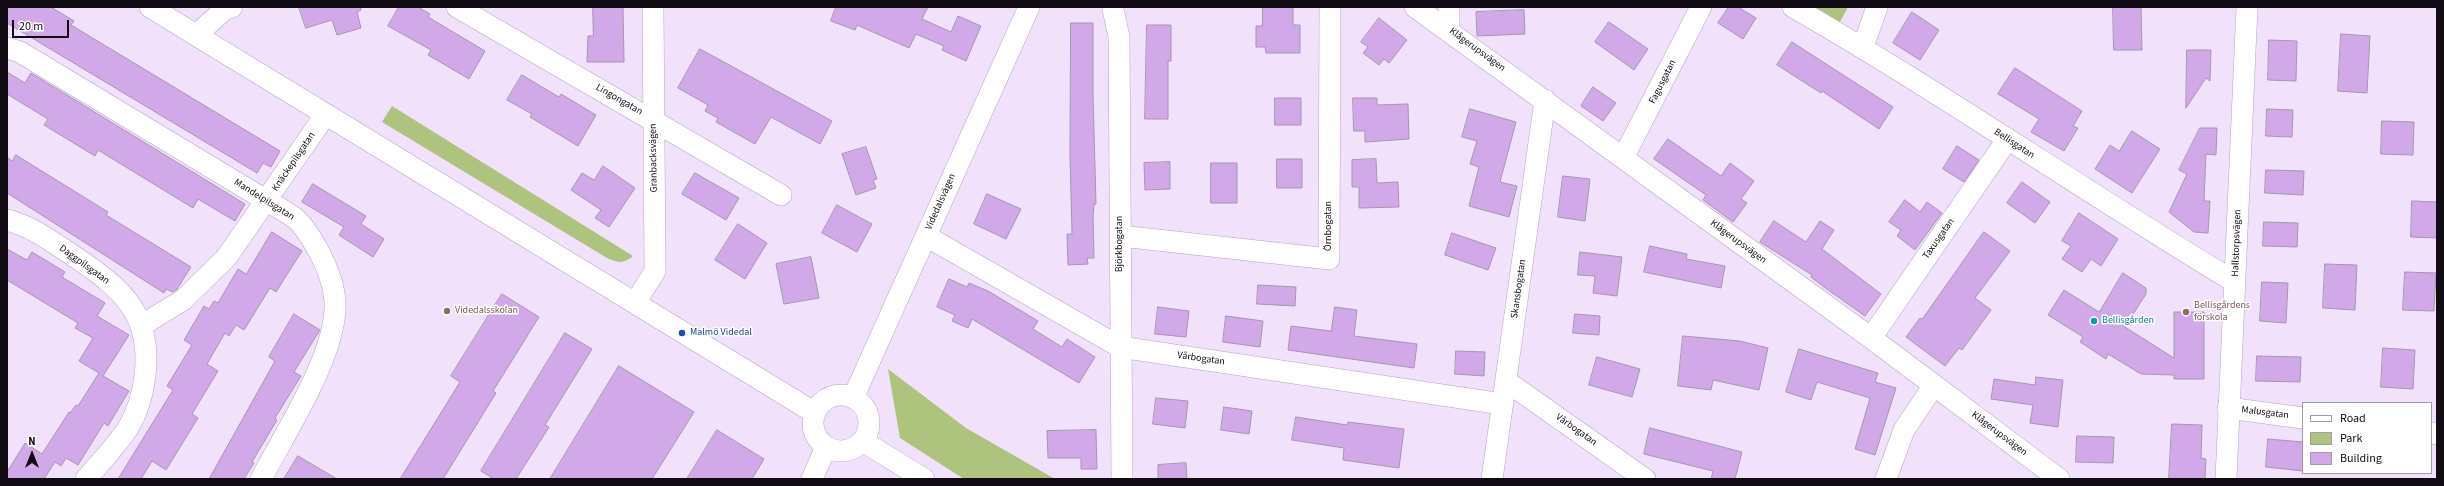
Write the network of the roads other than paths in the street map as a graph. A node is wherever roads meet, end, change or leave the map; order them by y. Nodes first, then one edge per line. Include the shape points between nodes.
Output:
1 (150, 7) edge
2 (232, 7) edge
3 (457, 7) edge
4 (653, 7) edge
5 (1029, 7) edge
6 (1330, 7) edge
7 (1415, 7) edge
8 (1449, 7) edge
9 (1701, 7) edge
10 (1793, 7) edge
11 (1877, 7) edge
12 (2247, 7) edge
13 (1113, 9) dead end
14 (1448, 30) junction
15 (196, 35) junction
16 (7, 48) edge
17 (1863, 48) junction
18 (1545, 100) junction
19 (326, 114) junction
20 (653, 120) junction
21 (2007, 140) junction
22 (1623, 158) junction
23 (781, 195) dead end
24 (267, 201) junction
25 (7, 220) edge
26 (926, 236) junction
27 (1121, 236) junction
28 (2235, 282) junction
29 (636, 303) junction
30 (142, 325) junction
31 (1871, 338) junction
32 (1120, 347) junction
33 (1506, 381) junction
34 (1934, 385) junction
35 (853, 398) junction
36 (1502, 404) junction
37 (2228, 408) junction
38 (815, 413) junction
39 (2302, 418) edge
40 (864, 442) junction
41 (826, 447) junction
42 (86, 479) edge
43 (261, 479) edge
44 (812, 479) edge
45 (924, 479) edge
46 (1122, 479) edge
47 (1492, 479) edge
48 (1645, 479) edge
49 (1886, 479) edge
50 (2059, 479) edge
51 (2226, 479) edge

1 - 15 street
2 - 15 street via 224,10
3 - 20 street, Lingongatan
4 - 20 street, Granbacksvägen
5 - 26 street, Videdalsvägen
6 - 27 street, Örnbogatan via 1329,259
7 - 14 street, Klågerupsvägen
8 - 14 street
9 - 22 street, Fagusgatan
10 - 17 street, Bellisgatan
11 - 17 street
12 - 28 street, Hallstorpsvägen
13 - 27 street, Björkbogatan via 1119,37
14 - 18 street, Klågerupsvägen
15 - 19 street
16 - 24 street, Mandelpilsgatan via 20,52
17 - 21 street, Bellisgatan
18 - 22 street, Klågerupsvägen
18 - 33 street, Skansbogatan
19 - 24 street, Knäckepilsgatan
19 - 29 street
20 - 23 street, Lingongatan
20 - 29 street, Granbacksvägen via 655,271
21 - 28 street, Bellisgatan
21 - 31 street, Taxusgatan
22 - 31 street, Klågerupsvägen
24 - 30 street, Knäckepilsgatan via 226,258 183,300
24 - 43 street, Mandelpilsgatan via 296,220 312,240 333,286 335,309 332,330 319,368
25 - 30 street, Daggpilsgatan via 26,225 104,277 122,294
26 - 32 street, Vårbogatan
26 - 35 street, Videdalsvägen
27 - 32 street, Björkbogatan
28 - 37 street, Hallstorpsvägen
29 - 38 street
30 - 42 street, Daggpilsgatan via 147,359 143,392 129,427
31 - 34 street, Klågerupsvägen
32 - 36 street, Vårbogatan
32 - 46 street, Björkbogatan
33 - 36 street, Skansbogatan
33 - 48 street, Vårbogatan
34 - 49 street via 1904,430
34 - 50 street, Klågerupsvägen
35 - 38 street via 835,396 827,399
35 - 40 street via 861,403 870,419 870,428
36 - 47 street, Skansbogatan
37 - 39 street, Malusgatan
37 - 51 street, Hallstorpsvägen
38 - 41 street via 814,432
40 - 41 street via 849,451 837,452
40 - 45 street
41 - 44 street

